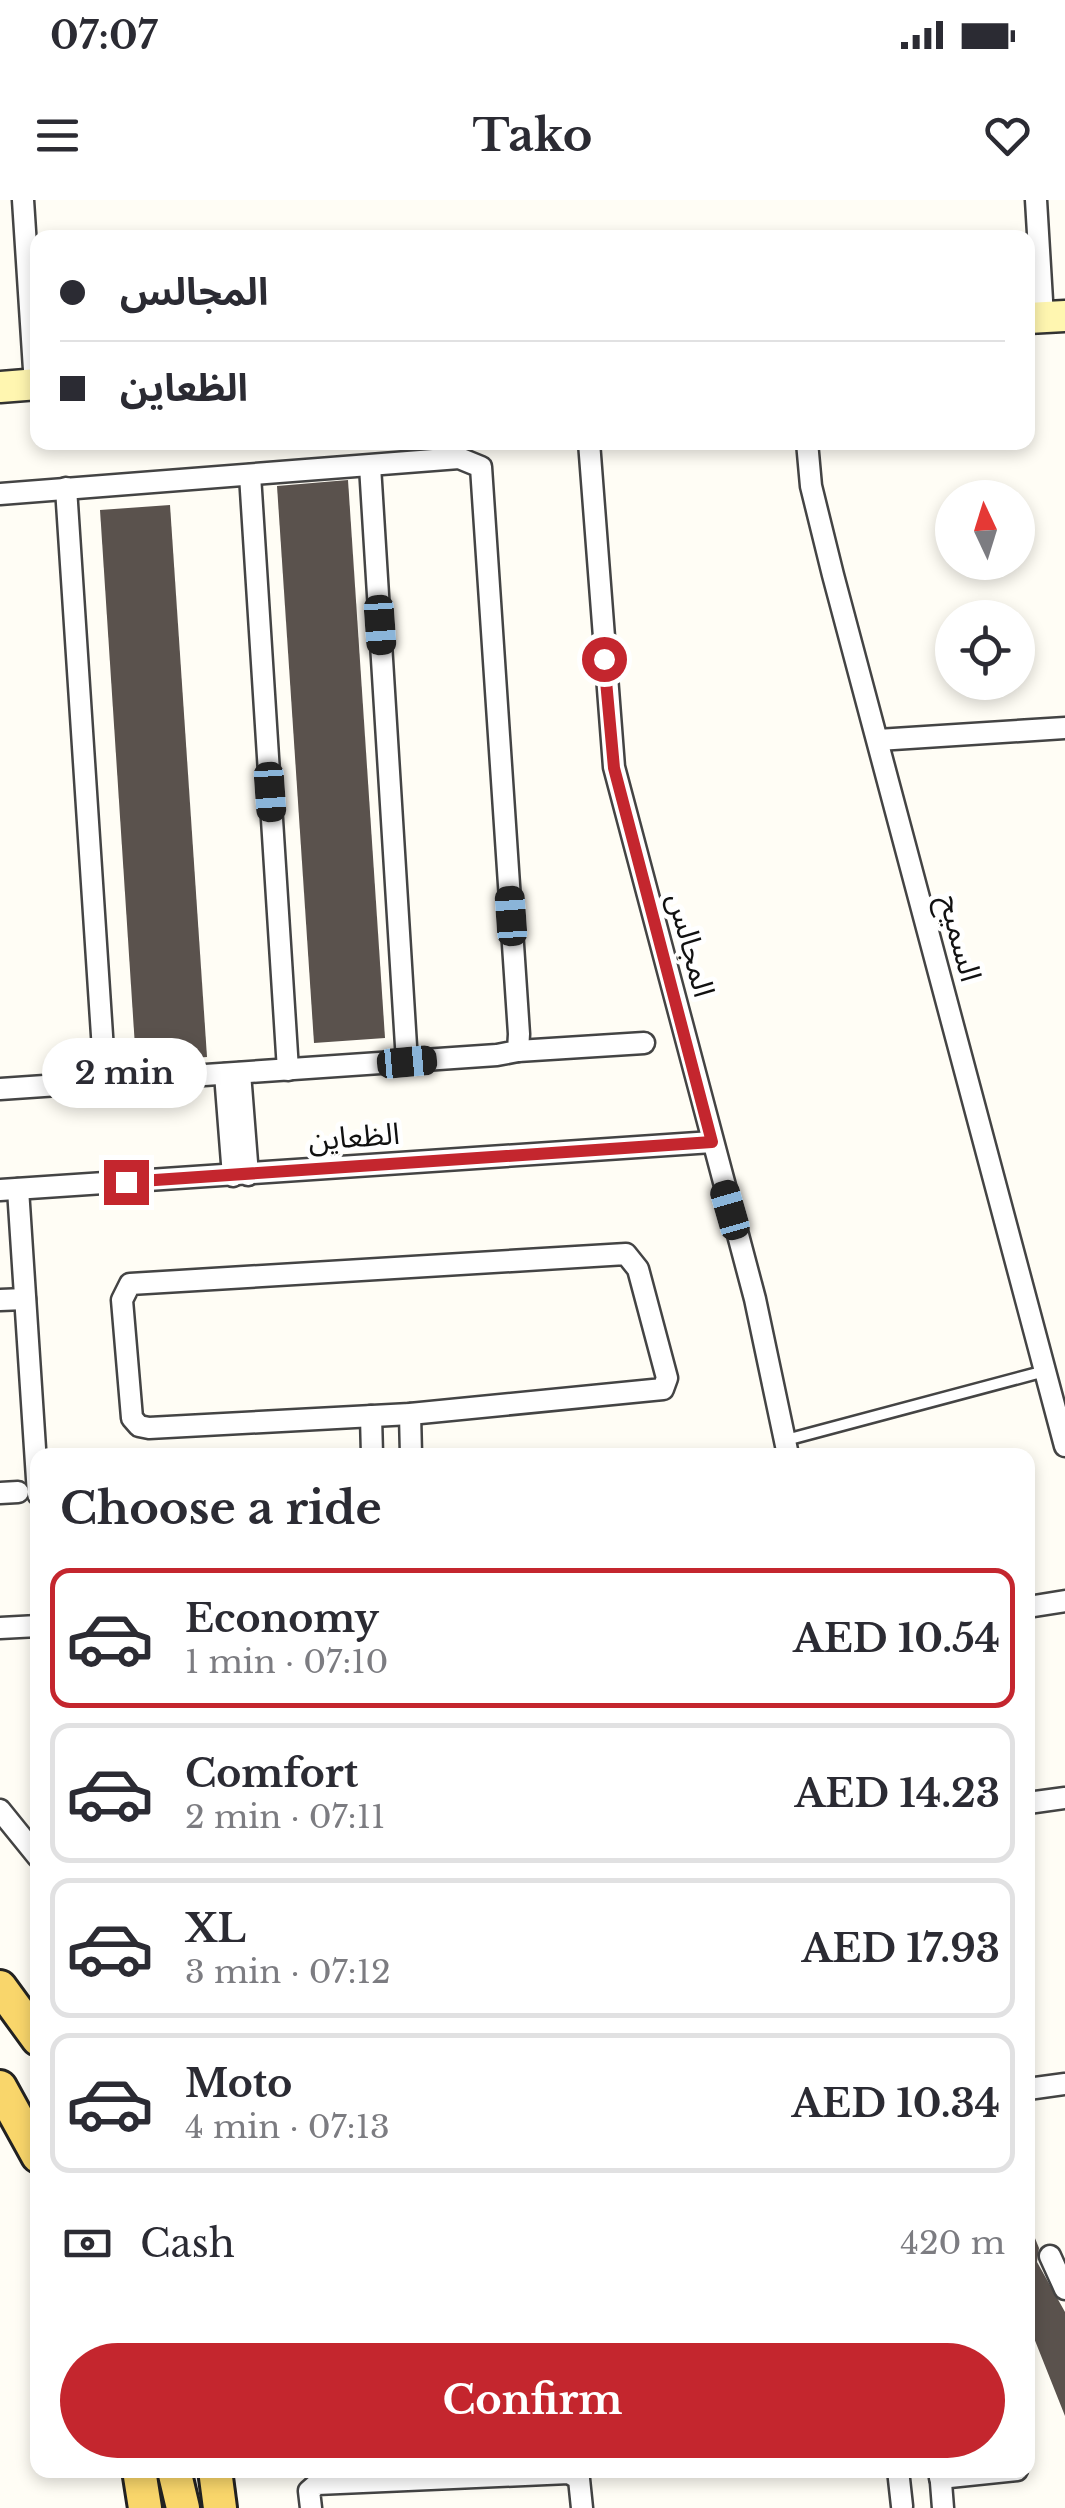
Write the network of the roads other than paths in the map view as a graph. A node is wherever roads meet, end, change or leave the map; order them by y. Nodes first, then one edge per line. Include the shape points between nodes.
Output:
1 (23, 200) edge
2 (1036, 200) edge
3 (30, 299) edge
4 (1045, 317) edge
5 (30, 384) edge
6 (0, 387) edge
7 (589, 450) edge
8 (809, 450) edge
9 (370, 466) junction
10 (250, 475) junction
11 (66, 488) junction
12 (0, 494) edge
13 (1065, 728) edge
14 (878, 740) junction
15 (644, 1043) dead end
16 (518, 1052) junction
17 (407, 1062) junction
18 (288, 1070) junction
19 (233, 1073) junction
20 (106, 1082) junction
21 (0, 1089) edge
22 (712, 1142) junction
23 (241, 1175) junction
24 (9, 1190) edge
25 (0, 1286) edge
26 (24, 1291) junction
27 (0, 1300) edge
28 (1053, 1382) edge
29 (410, 1414) junction
30 (371, 1416) junction
31 (1065, 1446) edge
32 (372, 1448) edge
33 (411, 1448) edge
34 (787, 1448) edge
35 (18, 1493) edge
36 (1065, 1600) edge
37 (1035, 1606) edge
38 (30, 1626) edge
39 (0, 1628) edge
40 (1065, 1798) edge
41 (1035, 1802) edge
42 (0, 1810) edge
43 (30, 1847) edge
44 (0, 1987) edge
45 (30, 2027) edge
46 (1065, 2084) edge
47 (0, 2087) edge
48 (1035, 2088) edge
49 (30, 2141) edge
50 (1050, 2256) dead end
51 (1065, 2289) edge
52 (176, 2478) edge
53 (379, 2478) edge
54 (579, 2478) edge
55 (899, 2478) edge
56 (940, 2478) edge
57 (182, 2508) edge
58 (311, 2508) edge
59 (582, 2508) edge
60 (902, 2508) edge
61 (943, 2508) edge

1 - 3 street
2 - 4 street
5 - 6 street
7 - 22 street, المجالس via 614,768
8 - 14 street, السميح via 816,511
9 - 10 street
9 - 16 street via 459,458 481,466
9 - 17 street
10 - 11 street
10 - 18 street
11 - 12 street
11 - 20 street
13 - 14 street
14 - 28 street, السميح
15 - 16 street
16 - 17 street
17 - 18 street
18 - 19 street
19 - 20 street
19 - 23 street
20 - 21 street
22 - 23 street, الظعاين
22 - 34 street, المجالس
23 - 24 street, الظعاين
24 - 26 street
25 - 26 street
26 - 27 street
26 - 35 street
28 - 31 street, السميح
28 - 34 lane
29 - 30 street
29 - 30 street via 664,1389 636,1262 626,1254 600,1254 124,1288 132,1418 139,1426
29 - 33 street
30 - 32 street
36 - 37 street
38 - 39 street
40 - 41 street
42 - 43 street
44 - 45 main road
46 - 48 street
47 - 49 main road
50 - 51 street
52 - 57 main road
53 - 58 street via 312,2486
54 - 59 street
55 - 60 street
56 - 61 street

